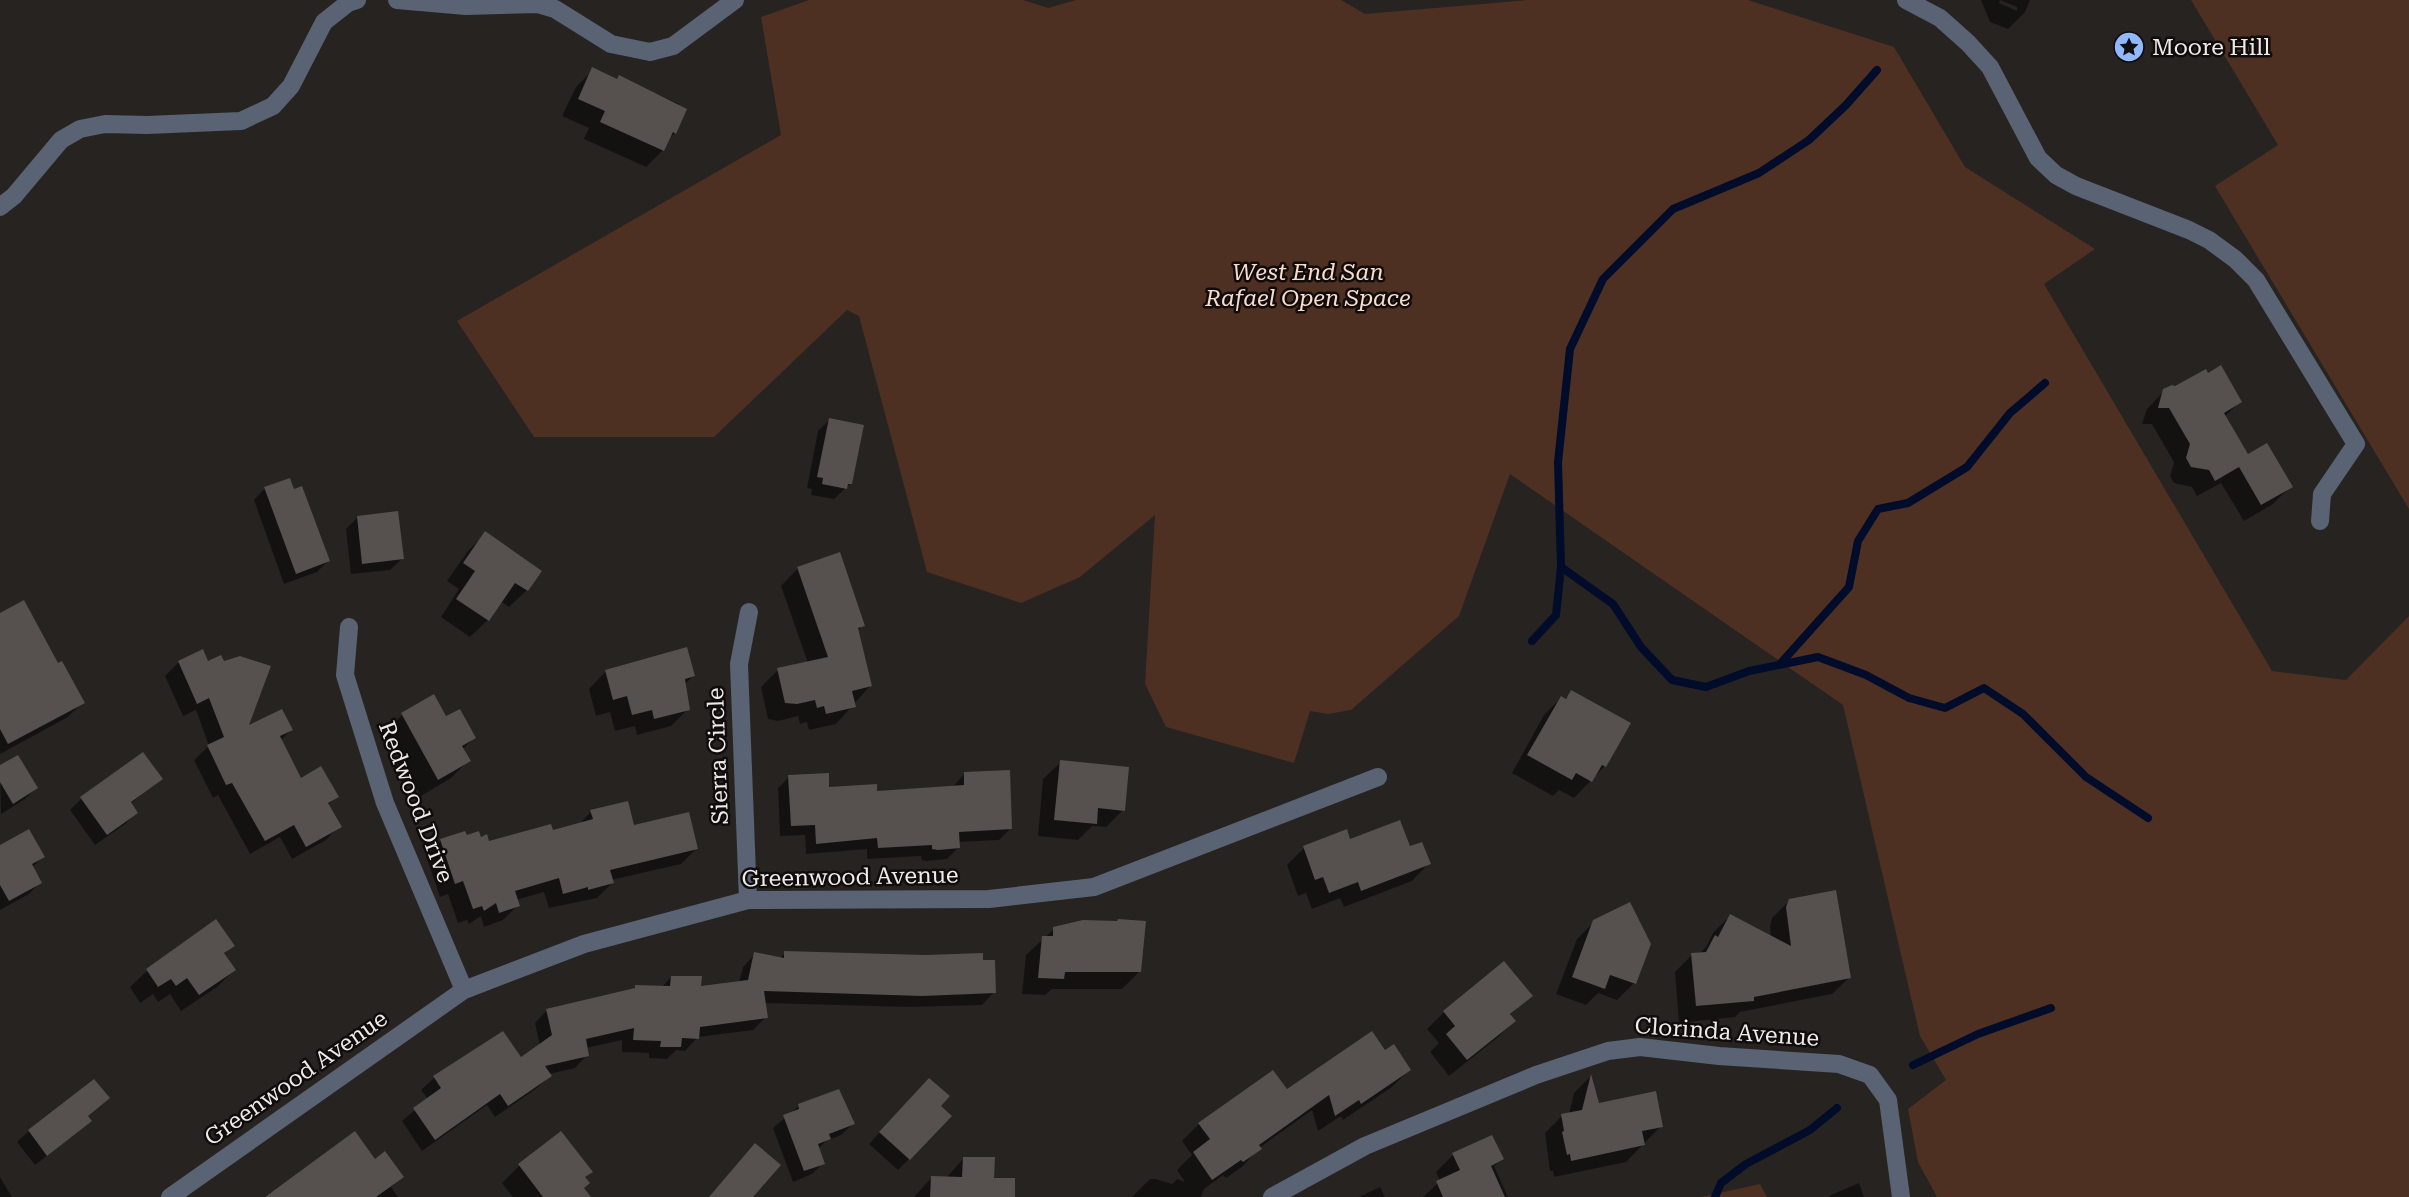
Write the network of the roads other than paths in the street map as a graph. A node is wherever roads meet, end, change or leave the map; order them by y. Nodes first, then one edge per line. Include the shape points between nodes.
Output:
1 (357, 0) edge
2 (397, 0) edge
3 (735, 0) edge
4 (1906, 0) edge
5 (0, 207) edge
6 (2320, 521) dead end
7 (749, 612) dead end
8 (349, 627) dead end
9 (1378, 776) dead end
10 (748, 900) junction
11 (464, 990) junction
12 (170, 1197) edge
13 (1272, 1197) edge
14 (1901, 1197) edge

1 - 5 street via 324,22 290,86 273,106 241,121 105,124 80,129 61,140
2 - 3 street via 466,6 538,4 555,9 611,44 650,52 673,46
4 - 6 street via 1940,18 1990,67 2038,158 2056,175 2209,240 2256,280 2356,444 2322,494
7 - 10 street, Sierra Circle via 739,664
8 - 11 street, Redwood Drive via 345,675 385,803
9 - 10 street, Greenwood Avenue via 1094,887 989,899
10 - 11 street, Greenwood Avenue via 584,944
11 - 12 street, Greenwood Avenue
13 - 14 street, Clorinda Avenue via 1365,1146 1524,1080 1608,1051 1640,1047 1839,1064 1870,1075 1888,1100

